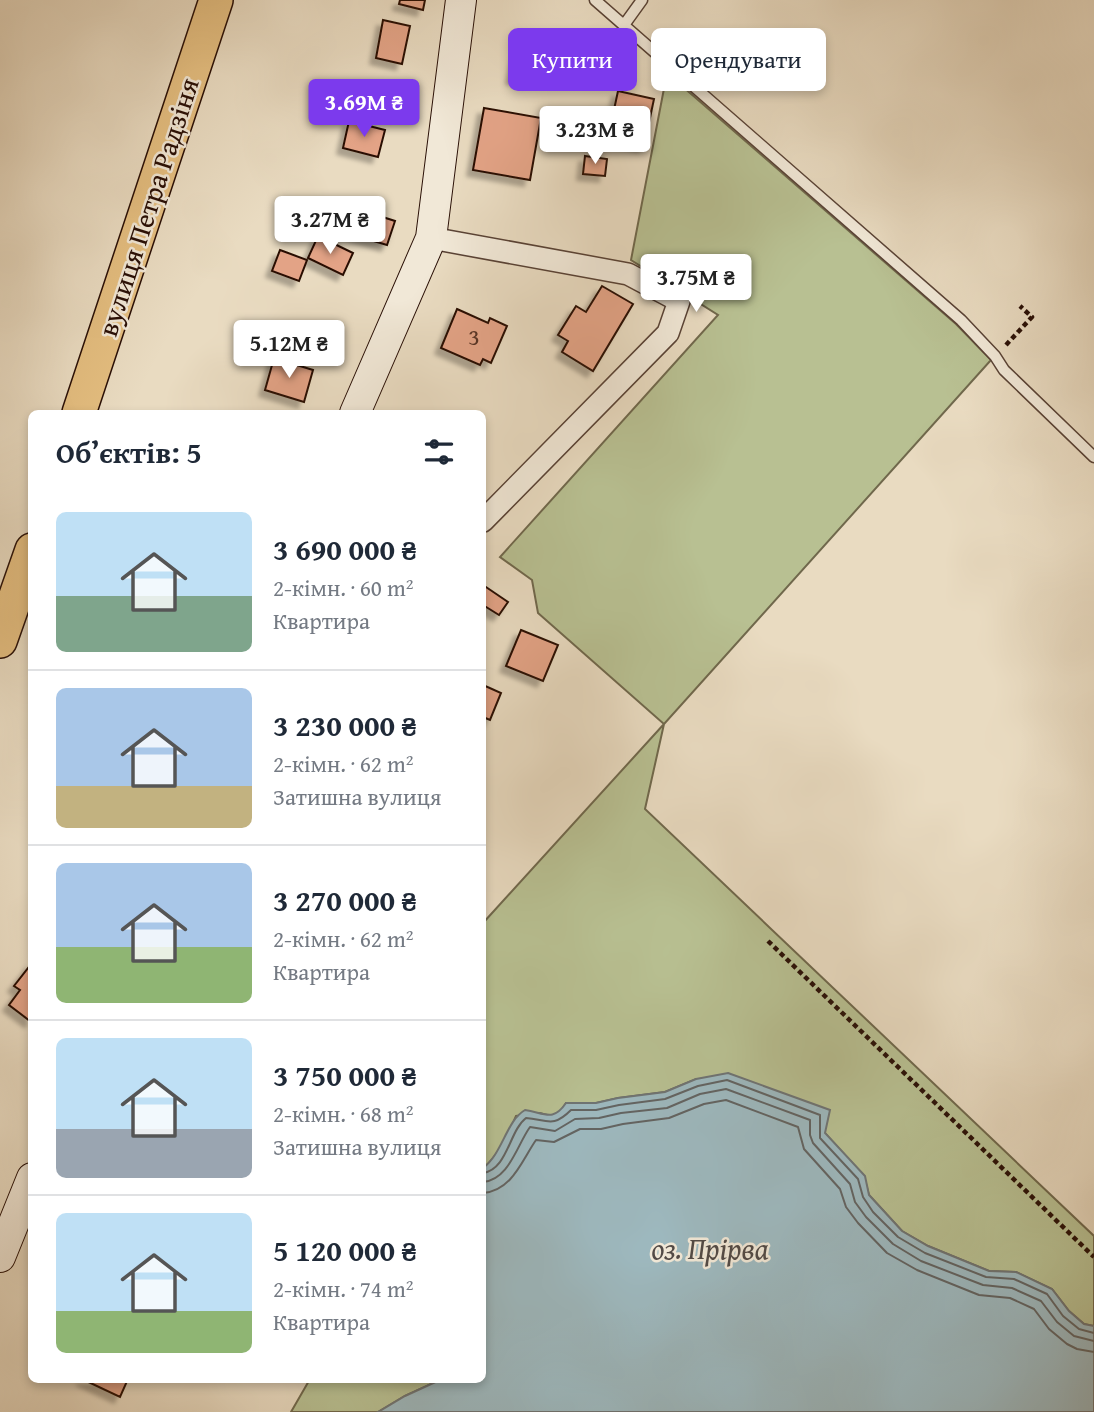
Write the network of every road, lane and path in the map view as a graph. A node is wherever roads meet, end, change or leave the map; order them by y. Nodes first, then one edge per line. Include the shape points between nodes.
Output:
1 (216, 0) edge
2 (461, 0) edge
3 (595, 0) edge
4 (642, 0) edge
5 (624, 25) junction
6 (431, 238) junction
7 (1020, 306) dead end
8 (995, 356) junction
9 (80, 410) edge
10 (356, 410) edge
11 (1094, 457) edge
12 (486, 519) edge
13 (28, 561) edge
14 (0, 640) edge
15 (768, 941) dead end
16 (28, 1188) edge
17 (0, 1257) edge
18 (1094, 1257) edge

1 - 9 main road, вулиця Петра Радзіня
2 - 6 street
3 - 5 lane
4 - 5 lane
5 - 8 lane via 961,320
6 - 10 street
6 - 12 street via 628,274 679,301 668,332
7 - 8 path via 1032,317
8 - 11 lane
13 - 14 main road
15 - 18 path
16 - 17 street

